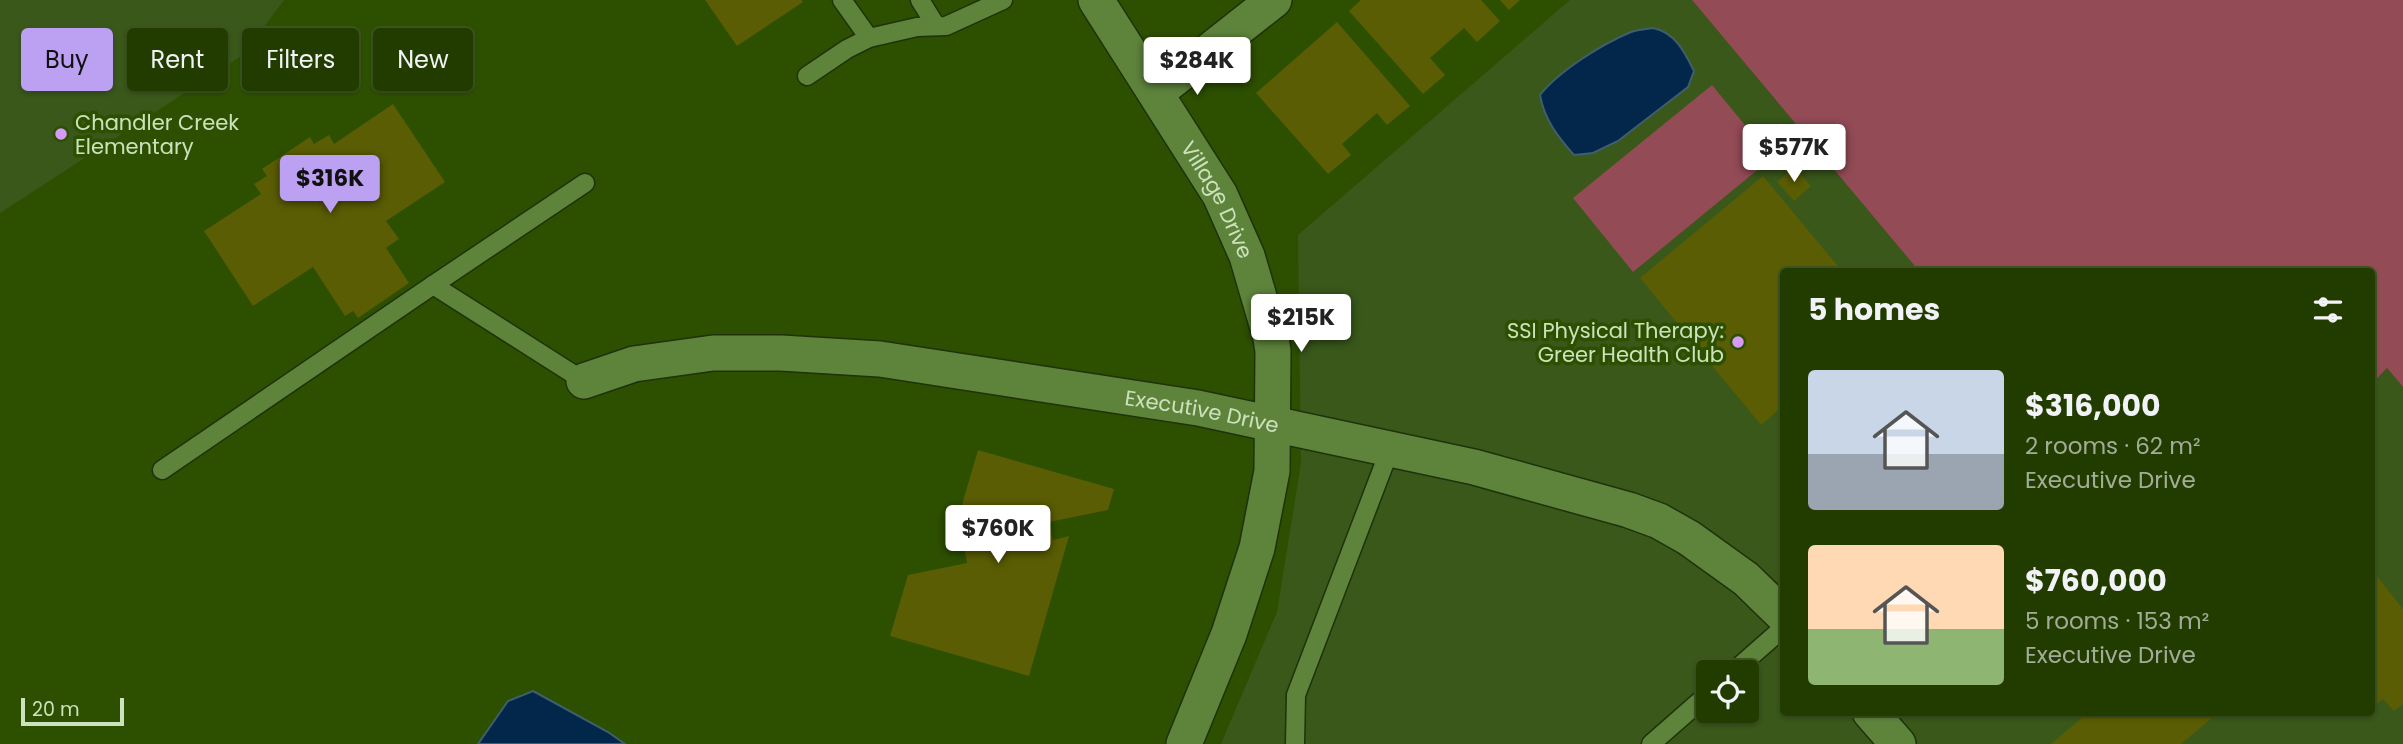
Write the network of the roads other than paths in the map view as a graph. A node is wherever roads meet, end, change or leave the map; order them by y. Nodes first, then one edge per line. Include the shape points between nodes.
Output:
1 (842, 0) edge
2 (920, 0) edge
3 (1003, 0) edge
4 (1096, 0) edge
5 (1274, 0) edge
6 (936, 26) junction
7 (869, 38) junction
8 (807, 76) dead end
9 (1156, 93) junction
10 (585, 183) dead end
11 (433, 285) junction
12 (584, 381) joint
13 (1273, 423) junction
14 (1390, 449) junction
15 (162, 470) dead end
16 (1780, 612) edge
17 (1780, 631) edge
18 (1747, 660) edge
19 (1696, 705) edge
20 (1874, 716) edge
21 (1184, 744) edge
22 (1295, 744) edge
23 (1651, 744) edge
24 (1898, 744) edge

1 - 7 lane
2 - 6 lane
3 - 6 lane via 947,26
4 - 9 street, Village Drive
5 - 9 street
6 - 7 lane
7 - 8 lane
9 - 13 street, Village Drive via 1220,195 1247,256 1271,338
10 - 11 lane
11 - 12 lane
11 - 15 lane
12 - 13 street, Executive Drive via 634,364 713,353 880,359
13 - 14 street, Executive Drive
13 - 21 street, Village Drive via 1272,471 1256,548 1229,635
14 - 16 street, Executive Drive via 1474,467 1659,521 1735,570
14 - 22 lane via 1296,695
17 - 18 lane
19 - 23 lane
20 - 24 street

